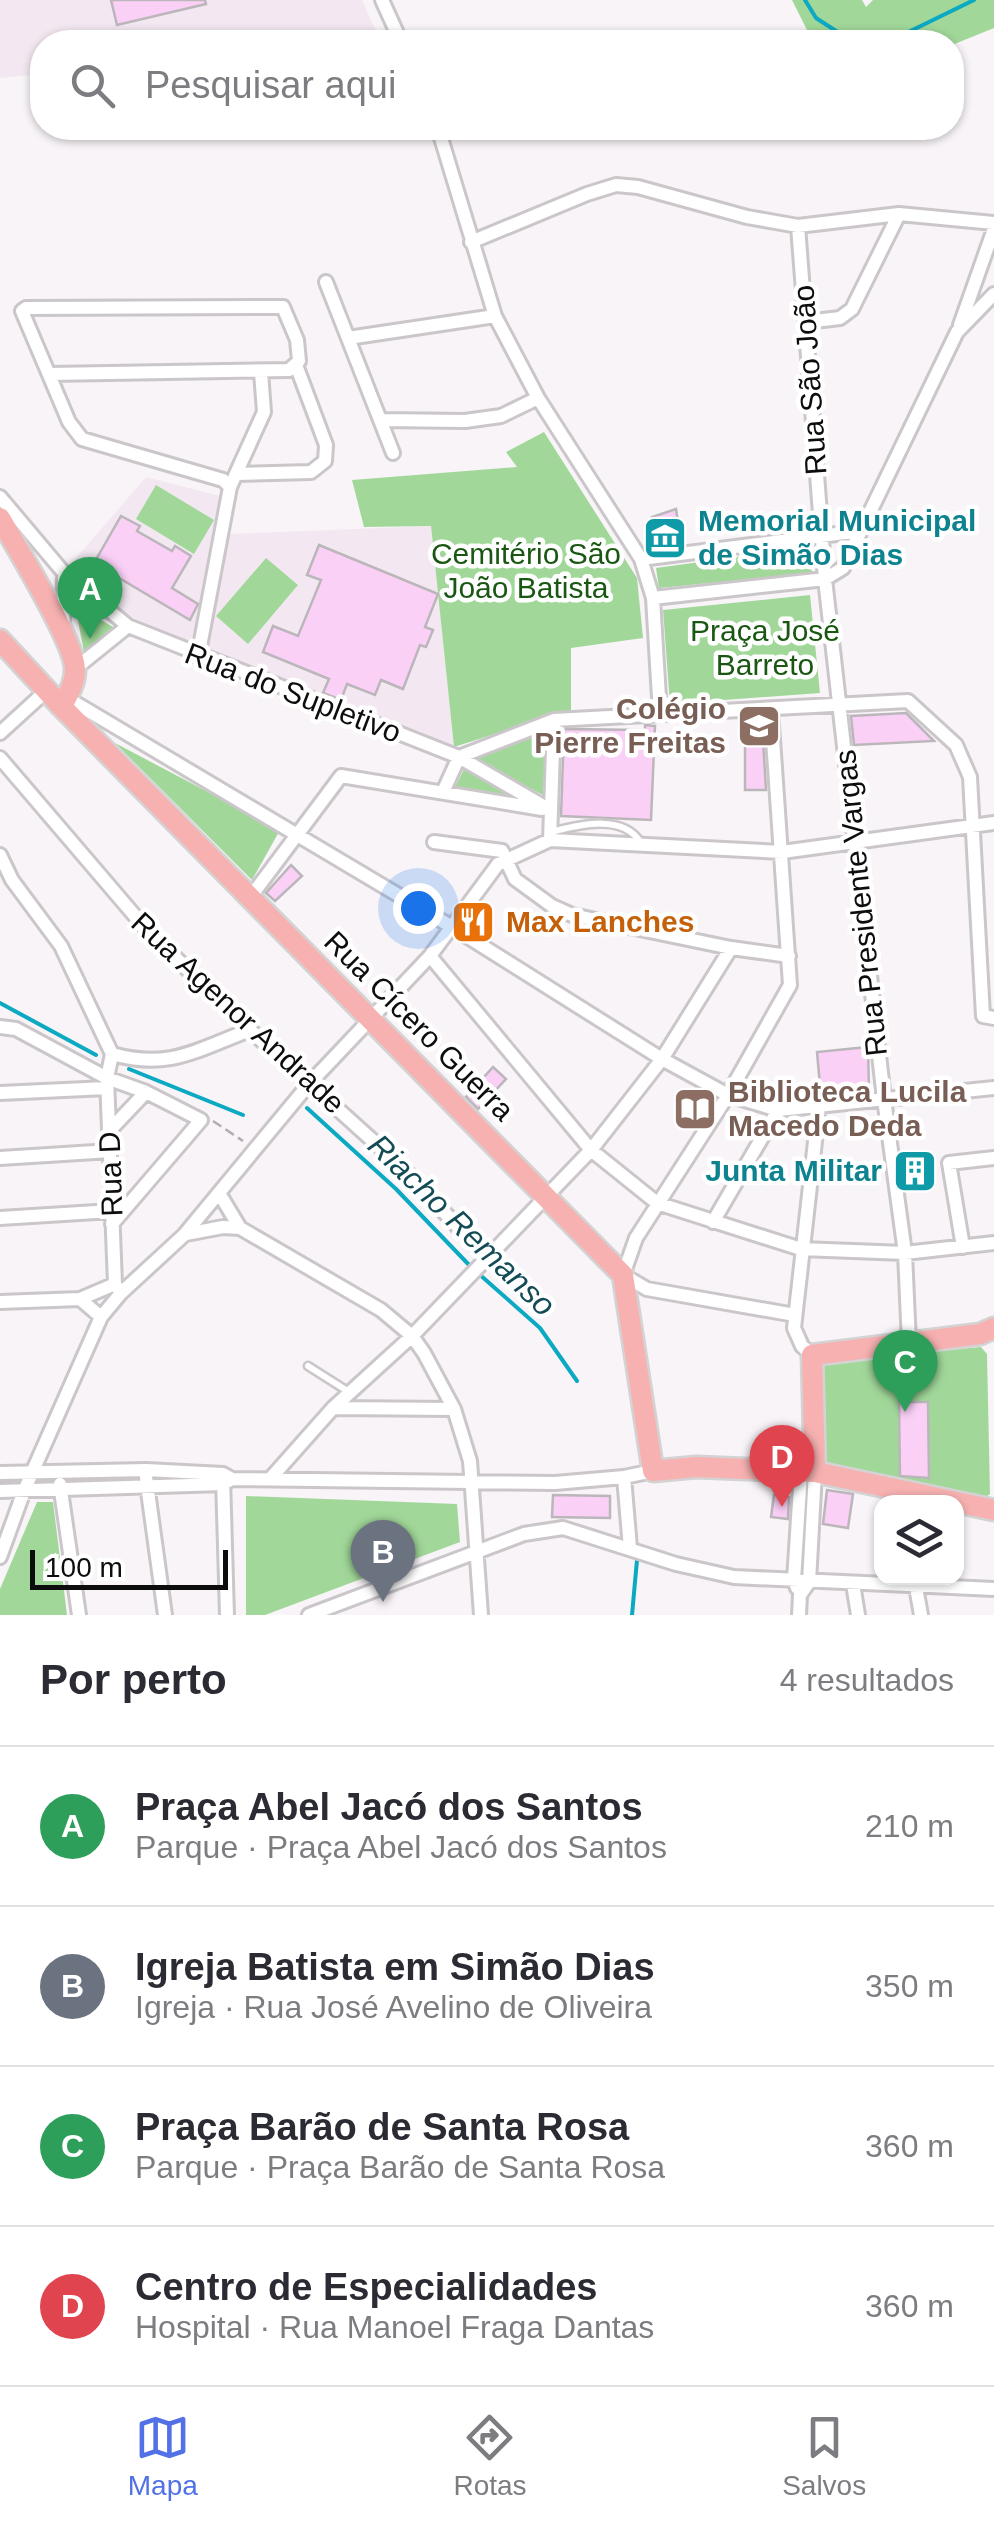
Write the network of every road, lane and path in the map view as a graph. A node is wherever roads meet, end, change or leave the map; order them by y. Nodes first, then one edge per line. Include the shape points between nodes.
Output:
1 (382, 0) edge
2 (396, 30) edge
3 (441, 140) edge
4 (899, 214) junction
5 (798, 226) junction
6 (994, 226) edge
7 (471, 242) junction
8 (989, 262) edge
9 (326, 282) dead end
10 (994, 294) edge
11 (494, 316) junction
12 (806, 322) junction
13 (957, 332) junction
14 (348, 338) junction
15 (296, 365) junction
16 (261, 372) junction
17 (50, 374) junction
18 (538, 398) junction
19 (381, 420) junction
20 (393, 453) dead end
21 (233, 481) junction
22 (0, 497) edge
23 (0, 518) edge
24 (860, 531) junction
25 (822, 535) junction
26 (640, 558) junction
27 (64, 573) junction
28 (826, 579) junction
29 (653, 598) junction
30 (128, 626) junction
31 (63, 634) junction
32 (0, 640) edge
33 (198, 656) junction
34 (76, 668) junction
35 (58, 699) junction
36 (839, 706) junction
37 (771, 710) junction
38 (660, 714) junction
39 (554, 720) junction
40 (0, 734) edge
41 (459, 757) junction
42 (0, 758) edge
43 (443, 792) junction
44 (550, 810) junction
45 (994, 823) edge
46 (974, 826) junction
47 (294, 835) junction
48 (550, 836) junction
49 (434, 842) dead end
50 (854, 843) junction
51 (782, 852) junction
52 (0, 855) edge
53 (506, 862) junction
54 (249, 899) junction
55 (452, 927) junction
56 (731, 948) junction
57 (430, 956) junction
58 (789, 956) junction
59 (989, 1018) edge
60 (371, 1020) junction
61 (2, 1024) edge
62 (250, 1030) junction
63 (112, 1054) junction
64 (662, 1059) junction
65 (107, 1083) junction
66 (309, 1084) junction
67 (994, 1088) edge
68 (146, 1092) junction
69 (0, 1093) edge
70 (728, 1095) junction
71 (884, 1099) junction
72 (820, 1106) junction
73 (778, 1110) junction
74 (201, 1120) junction
75 (110, 1130) junction
76 (254, 1150) junction
77 (591, 1150) junction
78 (110, 1151) junction
79 (0, 1158) edge
80 (994, 1158) edge
81 (219, 1193) junction
82 (547, 1196) junction
83 (656, 1203) junction
84 (0, 1218) edge
85 (112, 1218) junction
86 (714, 1222) junction
87 (240, 1228) junction
88 (184, 1235) junction
89 (994, 1244) edge
90 (963, 1247) junction
91 (801, 1248) junction
92 (905, 1252) junction
93 (479, 1264) junction
94 (623, 1275) junction
95 (118, 1288) junction
96 (80, 1299) junction
97 (0, 1302) edge
98 (795, 1315) junction
99 (102, 1318) junction
100 (994, 1330) edge
101 (412, 1336) junction
102 (909, 1344) junction
103 (812, 1354) junction
104 (308, 1366) dead end
105 (349, 1392) junction
106 (333, 1408) junction
107 (454, 1409) junction
108 (653, 1471) junction
109 (808, 1472) junction
110 (0, 1473) edge
111 (32, 1473) junction
112 (59, 1473) junction
113 (146, 1477) junction
114 (624, 1478) junction
115 (226, 1479) junction
116 (270, 1479) junction
117 (474, 1481) junction
118 (60, 1489) junction
119 (0, 1491) edge
120 (24, 1491) junction
121 (994, 1510) edge
122 (630, 1548) junction
123 (477, 1552) junction
124 (0, 1557) edge
125 (794, 1580) junction
126 (808, 1582) junction
127 (852, 1584) junction
128 (916, 1587) junction
129 (994, 1589) edge
130 (800, 1596) junction
131 (79, 1615) edge
132 (165, 1615) edge
133 (227, 1615) edge
134 (309, 1615) edge
135 (480, 1615) edge
136 (798, 1615) edge
137 (858, 1615) edge
138 (921, 1615) edge

1 - 2 street
3 - 7 street
4 - 5 street
4 - 6 street
4 - 12 street via 852,309 840,318
5 - 7 street via 616,185
5 - 12 street, Rua São João
6 - 8 street
7 - 11 street
8 - 13 street
9 - 14 street
10 - 13 street
11 - 14 street
11 - 18 street
12 - 25 street, Rua São João
13 - 24 street
14 - 19 street
15 - 16 street
15 - 17 street via 297,340 283,307 23,310
15 - 21 street via 326,445 322,466
16 - 17 street
16 - 21 street via 264,412
17 - 21 street via 82,439
18 - 19 street via 501,416
18 - 26 street
19 - 20 street
21 - 33 street
22 - 27 street, Rua do Supletivo
23 - 31 main road
24 - 25 street
24 - 28 street via 843,568
25 - 26 street
25 - 28 street
26 - 29 street
27 - 30 street, Rua do Supletivo
27 - 31 street
28 - 29 street
28 - 36 street
29 - 38 street
30 - 33 street, Rua do Supletivo
30 - 34 street
31 - 34 main road
32 - 35 main road, Rua Cícero Guerra
33 - 41 street, Rua do Supletivo
34 - 35 main road
35 - 40 street
35 - 47 street
35 - 54 main road, Rua Cícero Guerra
36 - 37 street
36 - 46 street via 908,701 926,716 964,758
36 - 50 street, Rua Presidente Vargas
37 - 38 street
37 - 51 street
38 - 39 street
39 - 41 street
39 - 44 street
41 - 43 street
41 - 44 street, Rua do Supletivo
42 - 62 street, Rua Agenor Andrade via 147,930
43 - 44 street
43 - 47 street via 341,776
44 - 48 street
45 - 46 street
46 - 50 street
46 - 59 street
47 - 54 street
47 - 55 street
48 - 51 street
48 - 53 street
49 - 53 street via 502,851
50 - 51 street
50 - 71 street, Rua Presidente Vargas
51 - 58 street
52 - 63 street via 61,946
53 - 55 street via 484,880
53 - 56 street via 515,879 561,911
54 - 60 main road, Rua Cícero Guerra
55 - 57 street
55 - 64 street
56 - 58 street
56 - 64 street
57 - 60 street
57 - 77 street
58 - 70 street via 788,992
60 - 66 street
60 - 82 main road, Rua Cícero Guerra
61 - 65 street
62 - 63 street via 165,1060
62 - 66 street, Rua Agenor Andrade
63 - 65 street, Rua D
64 - 70 street
64 - 77 street
65 - 68 street
65 - 69 street
65 - 75 street, Rua D
66 - 76 street
66 - 93 street, Rua Agenor Andrade via 402,1167
67 - 71 street
68 - 74 street
68 - 75 street
70 - 73 street
70 - 83 street
71 - 72 street
71 - 92 street, Rua Presidente Vargas
72 - 73 street
72 - 91 street
73 - 86 street
74 - 76 path via 216,1121
74 - 85 street
75 - 78 street, Rua D
76 - 81 street
77 - 82 street
77 - 83 street
78 - 79 street
78 - 85 street, Rua D
80 - 90 street via 950,1162
81 - 87 street
81 - 88 street
82 - 93 street
82 - 94 main road, Rua Cícero Guerra
83 - 86 street
83 - 94 street
84 - 85 street
85 - 95 street, Rua D
86 - 91 street
87 - 88 street
87 - 101 street via 371,1303
88 - 95 street
89 - 90 street
90 - 92 street
91 - 92 street
91 - 98 street
92 - 102 street, Rua Presidente Vargas
93 - 101 street
94 - 98 street via 647,1290
94 - 108 main road
95 - 96 street
95 - 99 street
96 - 97 street
96 - 99 street
98 - 103 street via 796,1338
99 - 111 street
100 - 102 main road
101 - 105 street
101 - 107 street
102 - 103 main road
103 - 109 main road
104 - 105 lane
105 - 106 street
106 - 107 street
106 - 116 street
107 - 117 street
108 - 109 main road
108 - 114 street
109 - 121 main road
109 - 125 street
109 - 126 street
110 - 111 street
111 - 112 street
111 - 120 street
112 - 113 street
112 - 118 street
113 - 115 street
113 - 118 street
113 - 132 street
114 - 117 street
114 - 122 street
115 - 116 street
115 - 133 street
116 - 117 street
117 - 123 street
118 - 120 street
118 - 131 street
119 - 120 street
120 - 124 street
122 - 123 street via 563,1528
122 - 125 street via 734,1577
123 - 134 street
123 - 135 street
125 - 126 street
125 - 130 street
126 - 127 street
126 - 130 street
127 - 128 street
127 - 137 street
128 - 129 street
128 - 138 street
130 - 136 street

